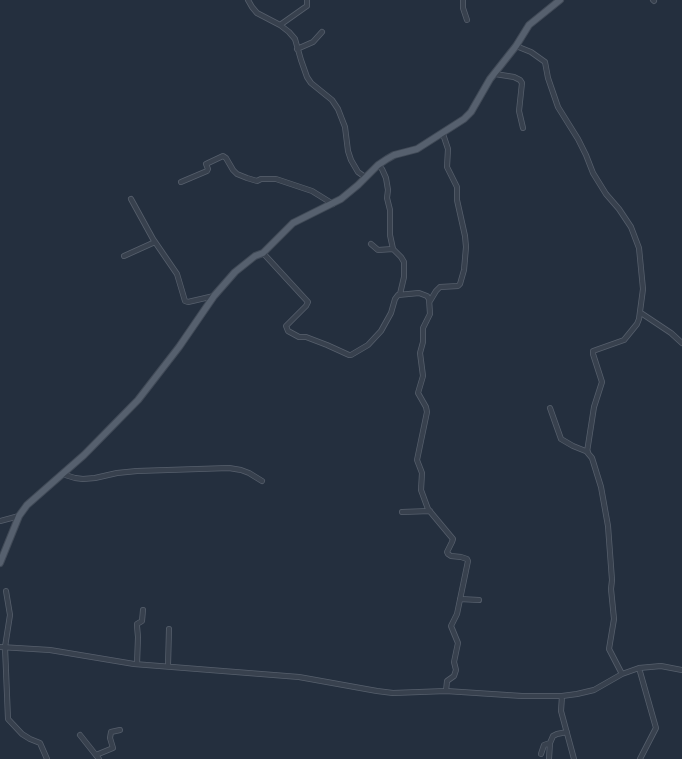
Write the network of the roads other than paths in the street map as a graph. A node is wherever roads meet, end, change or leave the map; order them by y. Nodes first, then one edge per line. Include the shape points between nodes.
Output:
1 (248, 0) edge
2 (307, 0) edge
3 (463, 0) edge
4 (556, 1) edge
5 (467, 20) dead end
6 (280, 25) junction
7 (322, 32) dead end
8 (516, 46) junction
9 (297, 49) junction
10 (495, 74) junction
11 (523, 128) dead end
12 (443, 134) junction
13 (378, 165) junction
14 (365, 177) junction
15 (181, 182) dead end
16 (131, 199) dead end
17 (333, 204) junction
18 (155, 242) junction
19 (371, 244) dead end
20 (393, 249) junction
21 (263, 253) junction
22 (124, 256) dead end
23 (400, 294) junction
24 (214, 296) junction
25 (430, 301) junction
26 (641, 313) junction
27 (682, 343) edge
28 (550, 408) dead end
29 (588, 452) junction
30 (62, 474) junction
31 (262, 482) dead end
32 (430, 511) junction
33 (402, 512) dead end
34 (19, 516) junction
35 (0, 521) edge
36 (0, 562) edge
37 (6, 591) dead end
38 (460, 599) junction
39 (479, 600) dead end
40 (143, 610) dead end
41 (169, 629) dead end
42 (3, 647) edge
43 (137, 664) junction
44 (168, 666) junction
45 (639, 668) junction
46 (682, 670) edge
47 (622, 674) junction
48 (446, 691) junction
49 (562, 696) junction
50 (120, 730) dead end
51 (567, 732) junction
52 (80, 735) dead end
53 (550, 743) junction
54 (540, 754) dead end
55 (98, 757) edge
56 (47, 759) edge
57 (549, 759) edge
58 (574, 759) edge
59 (640, 759) edge

1 - 6 street via 257,13
2 - 6 street via 307,6
3 - 5 street
4 - 8 main road via 529,25
6 - 9 street via 295,39
7 - 9 street via 313,42
8 - 10 main road
8 - 26 street via 532,52 544,62 558,107 578,139 593,173 631,227 637,241 642,267
9 - 14 street via 311,83 338,108 345,127 351,160 358,172
10 - 11 street via 514,77 522,83 519,111
10 - 12 main road via 471,112
12 - 13 main road via 417,149 394,155
12 - 25 street via 448,149 447,166 457,187 466,247 460,284 440,287
13 - 14 main road
13 - 20 street via 386,178
14 - 17 main road via 350,193
15 - 17 street via 207,171 206,164 223,156 237,174 256,181 276,179 312,191
16 - 18 street
17 - 21 main road via 293,223
18 - 22 street
18 - 24 street via 177,274 185,301
19 - 20 street via 376,249
20 - 23 street via 404,262
21 - 23 street via 308,302 286,326 288,332 327,345 348,356 368,345 378,335 391,313 396,297
21 - 24 main road via 254,256 235,272
23 - 25 street via 422,294
24 - 30 main road via 138,400
25 - 32 street via 430,315 423,330 420,353 423,376 418,393 426,407 427,415 417,460 422,473 421,494
26 - 27 street
26 - 29 street via 624,340 593,351 602,382 594,407
28 - 29 street via 561,439
29 - 47 street via 601,487 608,526 614,619 609,649
30 - 31 street via 83,479 137,471 229,468 241,470
30 - 34 main road via 34,498
32 - 33 street
32 - 38 street via 452,539 448,554 468,560
34 - 35 street
34 - 36 main road
37 - 42 street via 10,615
38 - 39 street
38 - 48 street via 451,626 458,643 454,662 456,670 454,676 448,680
40 - 43 street via 142,621 136,626
41 - 44 street
42 - 43 street via 50,650
42 - 56 street via 8,719 22,734 40,742
43 - 44 street
44 - 48 street via 299,677 393,693
45 - 46 street via 661,666
45 - 47 street
45 - 59 street via 656,728
47 - 49 street via 594,690
48 - 49 street
49 - 51 street via 561,710
50 - 55 street via 111,732 113,748
51 - 53 street via 555,734
51 - 58 street
52 - 55 street
53 - 54 street via 544,744
53 - 57 street

